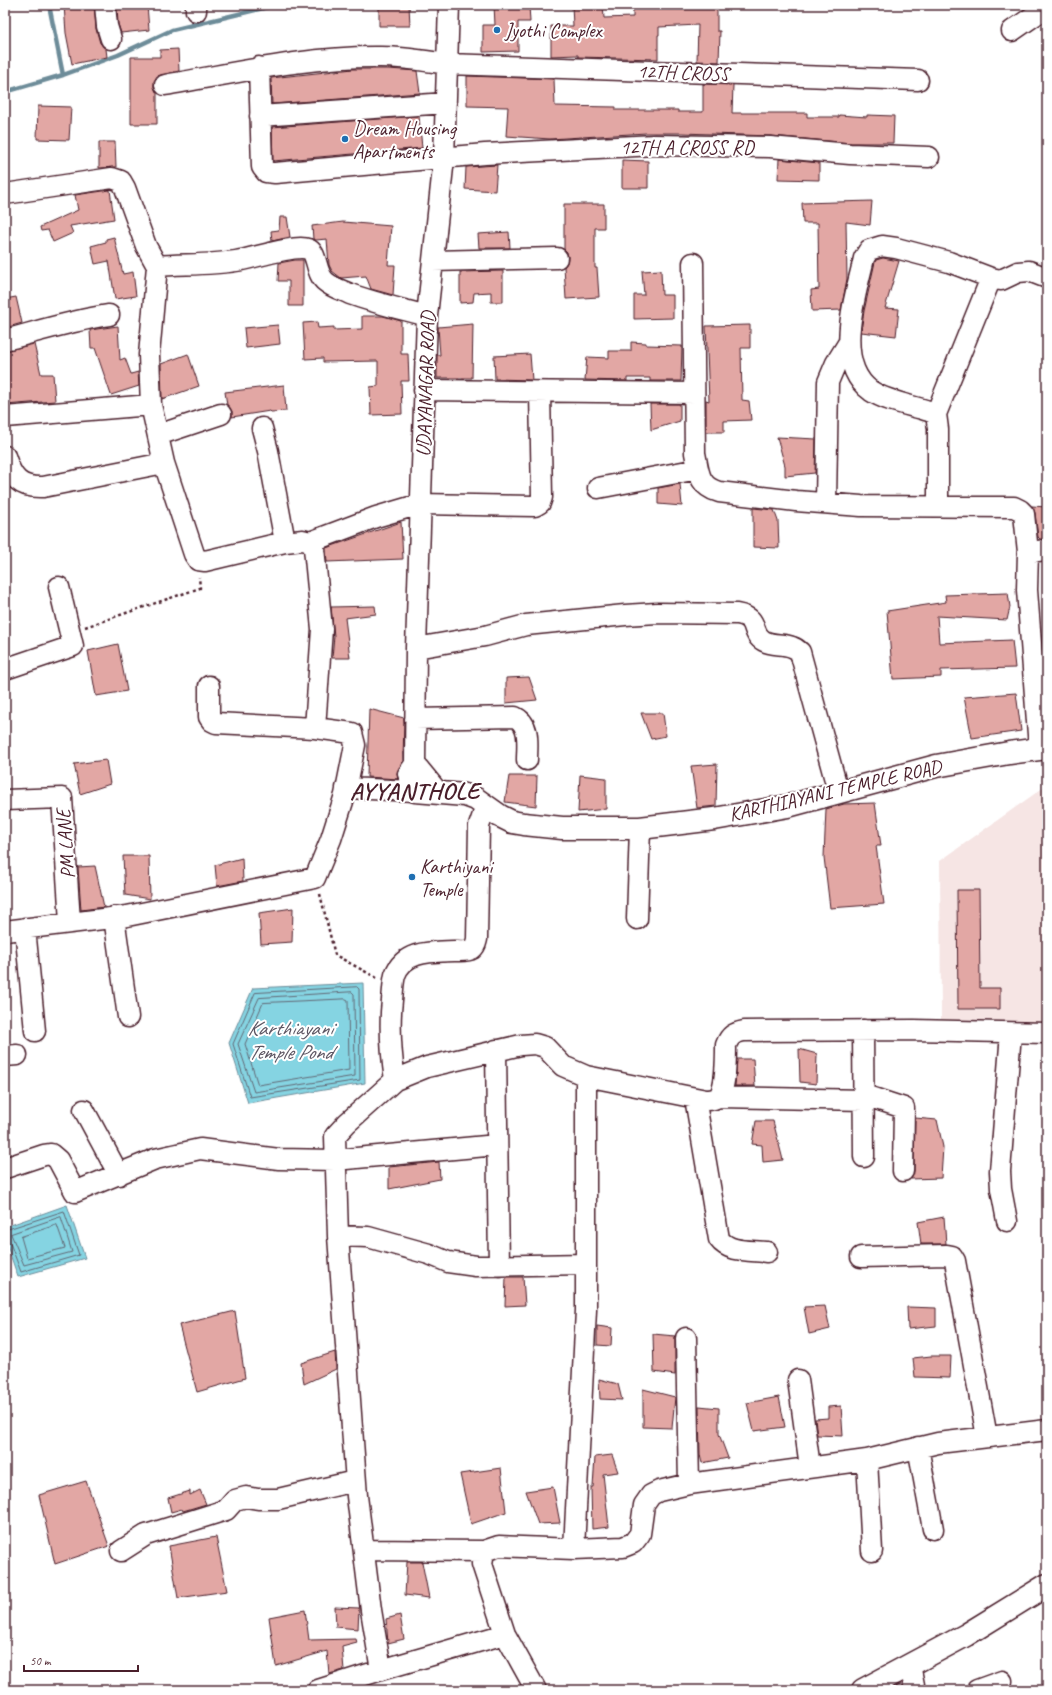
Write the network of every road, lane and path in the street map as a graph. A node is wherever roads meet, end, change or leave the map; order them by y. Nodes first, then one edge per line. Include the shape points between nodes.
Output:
1 (105, 5) edge
2 (449, 5) edge
3 (1047, 12) edge
4 (1012, 31) dead end
5 (111, 39) dead end
6 (447, 64) junction
7 (259, 67) junction
8 (918, 80) dead end
9 (165, 85) dead end
10 (446, 103) junction
11 (260, 116) junction
12 (929, 157) dead end
13 (444, 158) junction
14 (5, 194) edge
15 (557, 258) dead end
16 (433, 261) junction
17 (693, 262) dead end
18 (157, 266) junction
19 (991, 278) junction
20 (1047, 278) edge
21 (109, 315) dead end
22 (427, 316) junction
23 (5, 340) edge
24 (849, 342) junction
25 (424, 390) junction
26 (540, 392) junction
27 (694, 393) junction
28 (151, 405) junction
29 (221, 414) dead end
30 (936, 414) junction
31 (5, 417) edge
32 (262, 428) dead end
33 (158, 435) junction
34 (5, 456) edge
35 (164, 463) junction
36 (698, 469) junction
37 (598, 488) dead end
38 (826, 503) junction
39 (420, 504) junction
40 (938, 506) junction
41 (285, 542) junction
42 (310, 542) junction
43 (1037, 551) edge
44 (198, 560) junction
45 (59, 587) dead end
46 (70, 632) junction
47 (416, 648) junction
48 (5, 669) edge
49 (209, 686) dead end
50 (415, 719) junction
51 (315, 728) junction
52 (1043, 748) edge
53 (528, 760) dead end
54 (415, 765) junction
55 (346, 788) junction
56 (406, 791) junction
57 (838, 791) junction
58 (438, 792) junction
59 (5, 800) edge
60 (486, 806) junction
61 (640, 828) junction
62 (315, 878) junction
63 (114, 917) junction
64 (637, 919) dead end
65 (70, 922) junction
66 (25, 928) junction
67 (5, 931) edge
68 (393, 986) junction
69 (128, 1016) dead end
70 (863, 1030) junction
71 (35, 1031) dead end
72 (1010, 1033) junction
73 (1047, 1033) edge
74 (496, 1050) junction
75 (586, 1076) junction
76 (395, 1080) junction
77 (719, 1097) junction
78 (695, 1098) junction
79 (864, 1098) junction
80 (84, 1110) dead end
81 (497, 1145) junction
82 (864, 1157) dead end
83 (336, 1160) junction
84 (5, 1168) edge
85 (904, 1171) dead end
86 (119, 1174) junction
87 (1006, 1221) dead end
88 (338, 1236) junction
89 (767, 1252) dead end
90 (861, 1257) dead end
91 (586, 1264) junction
92 (499, 1266) junction
93 (686, 1338) dead end
94 (798, 1380) dead end
95 (1047, 1430) edge
96 (987, 1437) junction
97 (918, 1447) junction
98 (867, 1460) junction
99 (810, 1467) junction
100 (355, 1481) junction
101 (689, 1484) junction
102 (933, 1529) dead end
103 (574, 1549) junction
104 (364, 1550) junction
105 (872, 1550) dead end
106 (121, 1551) dead end
107 (484, 1551) junction
108 (1047, 1585) edge
109 (505, 1634) junction
110 (910, 1665) junction
111 (381, 1670) junction
112 (1002, 1682) dead end
113 (323, 1689) edge
114 (536, 1690) edge
115 (863, 1690) edge
116 (916, 1690) edge
117 (977, 1690) edge

1 - 5 street
2 - 6 street, UDAYANAGAR ROAD
3 - 4 street via 1038,13
6 - 7 street, 12TH CROSS via 381,57 341,58
6 - 8 street, 12TH CROSS
6 - 10 street, UDAYANAGAR ROAD
7 - 9 street, 12TH CROSS
7 - 11 street
10 - 11 street
10 - 13 street, UDAYANAGAR ROAD
11 - 13 street, 12TH A CROSS RD via 262,167 266,172
12 - 13 street, 12TH A CROSS RD via 770,147 655,145
13 - 16 street, UDAYANAGAR ROAD
14 - 18 street via 112,178 121,181 146,246
15 - 16 street
16 - 22 street, UDAYANAGAR ROAD
17 - 27 street
18 - 22 street via 236,261 307,248 315,257 320,276 332,287 367,300
18 - 28 street via 149,355
19 - 20 street via 1001,280 1018,272 1029,271
19 - 24 street via 949,262 896,248 882,246 869,250 864,258 851,316
19 - 30 street
21 - 23 street
22 - 25 street, UDAYANAGAR ROAD
24 - 30 street via 853,364 861,381 871,390 884,397
24 - 38 street via 828,382
25 - 26 street
25 - 39 street, UDAYANAGAR ROAD
26 - 27 street
26 - 39 street via 540,503 535,506
27 - 36 street via 695,453
28 - 31 street
28 - 33 street
29 - 33 street
30 - 40 street
32 - 41 street
33 - 35 street
34 - 35 street via 18,482 33,488
35 - 44 street
36 - 37 street
36 - 38 street via 708,489 718,492
38 - 40 street via 861,506
39 - 42 street via 376,517
39 - 47 street, UDAYANAGAR ROAD
40 - 43 street via 1014,507 1024,514
41 - 42 street
41 - 44 street via 205,561
42 - 51 street via 314,548 322,629
43 - 52 street via 1027,590
44 - 46 path via 200,588
45 - 46 street
46 - 48 street via 73,646
47 - 50 street, UDAYANAGAR ROAD
47 - 57 street via 485,636 526,625 625,615 657,613 746,616 753,622 757,635 763,641 792,647 800,652
49 - 51 street via 209,717 216,723
50 - 53 street via 521,720 525,725
50 - 54 street, UDAYANAGAR ROAD
51 - 55 street via 352,733 355,745
52 - 57 main road, KARTHIAYANI TEMPLE ROAD via 936,766
54 - 56 street
54 - 58 street
55 - 56 street
55 - 62 street via 331,840
56 - 58 main road, KARTHIAYANI TEMPLE ROAD
57 - 61 main road, KARTHIAYANI TEMPLE ROAD via 788,806
58 - 60 main road, KARTHIAYANI TEMPLE ROAD via 465,795
59 - 65 street, PM LANE via 62,798
60 - 61 main road, KARTHIAYANI TEMPLE ROAD via 512,822 524,824 562,828
60 - 68 street via 479,826 476,946 471,950 429,952 412,956 395,974
61 - 64 street
62 - 63 street
62 - 68 path via 335,955
63 - 65 street
63 - 69 street
65 - 66 street
66 - 67 street
66 - 71 street
68 - 76 street via 390,1032
70 - 72 street
70 - 77 street via 734,1033 726,1045 723,1090
70 - 79 street
72 - 73 street
72 - 87 street via 1000,1171
74 - 75 street via 521,1044 535,1044 545,1047 563,1066
74 - 76 street via 427,1067
74 - 81 street
75 - 78 street
75 - 91 street
76 - 83 street via 335,1136
77 - 78 street via 713,1100
77 - 79 street
78 - 89 street via 718,1239 732,1249
79 - 82 street
79 - 85 street via 904,1108
80 - 86 street
81 - 83 street
81 - 92 street
83 - 86 street via 279,1159 200,1149 155,1159
83 - 88 street
84 - 86 street via 51,1154 58,1160 75,1192
88 - 92 street via 368,1237 448,1262
88 - 100 street
90 - 96 street via 952,1256
91 - 92 street
91 - 103 street
93 - 101 street
94 - 99 street
95 - 96 street
96 - 97 street
97 - 98 street
97 - 102 street
98 - 99 street
98 - 105 street
99 - 101 street
100 - 104 street
100 - 106 street via 278,1499 246,1497 235,1500 226,1510 146,1535
101 - 103 street via 650,1495 644,1505 640,1534 633,1542 623,1547
103 - 107 street via 499,1546
104 - 107 street
104 - 111 street
107 - 109 street via 482,1564
108 - 110 main road via 966,1635
109 - 111 street
109 - 114 street
110 - 115 main road
110 - 116 street
111 - 113 street
112 - 117 street

